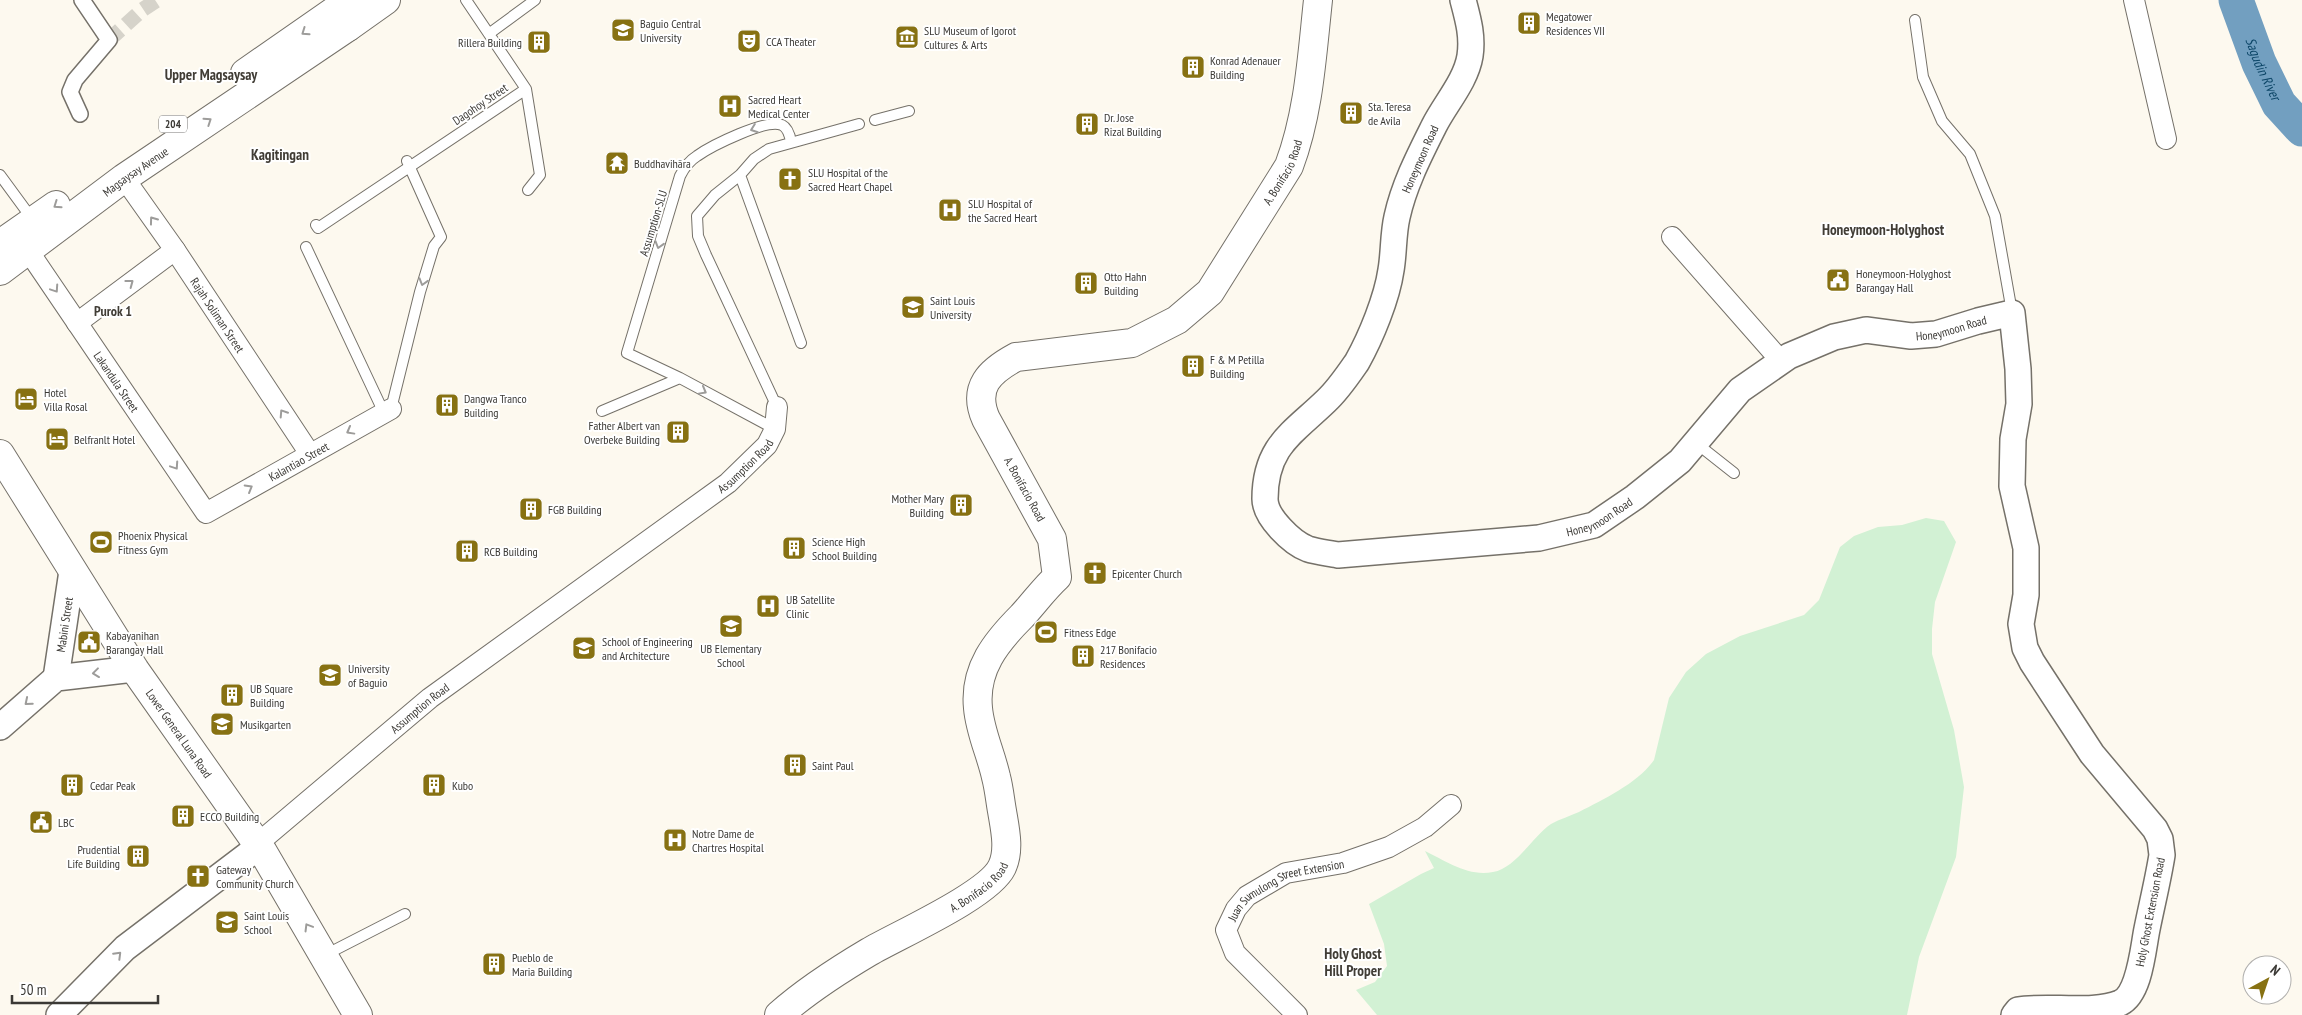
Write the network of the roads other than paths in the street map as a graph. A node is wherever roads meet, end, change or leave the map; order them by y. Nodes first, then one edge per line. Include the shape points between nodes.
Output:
1 (82, 0) edge
2 (386, 0) edge
3 (466, 0) edge
4 (535, 0) edge
5 (1318, 0) edge
6 (1463, 0) edge
7 (2134, 0) edge
8 (348, 12) edge
9 (1915, 20) dead end
10 (490, 33) junction
11 (526, 89) junction
12 (909, 111) dead end
13 (80, 114) dead end
14 (875, 120) dead end
15 (858, 124) dead end
16 (2166, 139) dead end
17 (792, 142) junction
18 (408, 164) junction
19 (740, 175) junction
20 (0, 176) edge
21 (124, 178) junction
22 (528, 190) dead end
23 (33, 221) junction
24 (316, 225) dead end
25 (1672, 237) dead end
26 (0, 244) edge
27 (306, 247) dead end
28 (27, 249) junction
29 (174, 250) junction
30 (0, 271) edge
31 (2012, 313) junction
32 (77, 323) junction
33 (800, 344) dead end
34 (1781, 361) junction
35 (680, 378) junction
36 (777, 407) joint
37 (388, 411) junction
38 (602, 411) dead end
39 (775, 429) junction
40 (1695, 443) junction
41 (0, 454) edge
42 (310, 454) junction
43 (1734, 473) dead end
44 (206, 513) joint
45 (72, 571) junction
46 (135, 670) junction
47 (56, 678) junction
48 (0, 727) edge
49 (1451, 805) dead end
50 (260, 848) junction
51 (405, 914) dead end
52 (325, 955) junction
53 (59, 1015) edge
54 (358, 1015) edge
55 (779, 1015) edge
56 (1297, 1015) edge
57 (2014, 1015) edge

1 - 13 street via 109,40 75,80 70,92
2 - 8 main road
3 - 10 lane, Dagohoy Street
4 - 10 lane
5 - 55 main road, A. Bonifacio Road via 1310,82 1298,144 1289,166 1210,292 1177,320 1132,342 1016,357 1000,366 982,387 982,410 986,419 1052,538 1057,577 995,645 978,684 978,708 996,776 1005,832 1002,867 995,878 978,891 870,952 802,995
6 - 40 street, Honeymoon Road via 1471,30 1470,57 1411,173 1397,218 1391,272 1380,308 1368,341 1346,377 1277,448 1269,471 1265,501 1274,522 1306,548 1338,555 1539,538 1594,525 1680,461
7 - 16 street
21 -> 8 main road, Magsaysay Avenue / 204
8 -> 23 main road, Magsaysay Avenue / 204
9 - 31 lane via 1923,77 1942,121 1970,154 1996,216
10 - 11 lane, Dagohoy Street
11 - 18 lane, Dagohoy Street
11 - 22 lane via 540,175
12 - 14 lane
15 - 17 lane
17 - 19 lane via 769,149 754,159
17 -> 35 lane, Assumption-SLU via 782,126 773,124 755,128 695,156 680,176 627,353
18 - 24 lane, Dagohoy Street via 318,228
18 -> 37 lane via 441,237 434,246
19 - 33 lane
19 - 36 lane via 715,195 697,216 698,236
20 - 23 lane
21 - 28 main road, Magsaysay Avenue / 204
29 -> 21 street, Rajah Soliman Street
23 - 26 main road, Magsaysay Avenue / 204
25 - 34 street
27 - 37 lane
28 - 30 main road, Magsaysay Avenue / 204
28 -> 32 street, Lakandula Street
32 -> 29 street
42 -> 29 street, Rajah Soliman Street
31 - 34 street, Honeymoon Road via 1936,334 1911,336 1866,330 1834,337
31 - 57 street, Holy Ghost Extension Road via 2019,404 2013,439 2012,486 2026,548 2026,595 2021,624 2025,648 2092,754 2150,822 2160,839 2162,855 2141,964 2129,995 2122,1002 2109,1006 2058,1010 2031,1008 2018,1010
32 -> 44 street, Lakandula Street
34 - 40 street, Honeymoon Road via 1740,390
35 - 38 lane
35 -> 39 lane, Assumption-SLU
36 - 39 street, Assumption Road
37 -> 42 street, Kalantiao Street
39 - 50 street, Assumption Road via 767,445 728,483 430,698
40 - 43 lane
41 - 45 main road, Lower General Luna Road
44 -> 42 street, Kalantiao Street
45 - 46 main road, Lower General Luna Road
45 - 47 street, Mabini Street
46 -> 47 street
46 - 50 main road, Lower General Luna Road
47 -> 48 street
49 - 56 street, Juan Sumulong Street Extension via 1425,827 1389,847 1343,863 1286,873 1247,896 1236,909 1226,930 1235,953
52 -> 50 main road, Lower General Luna Road
53 -> 50 street, Assumption Road via 125,948
51 - 52 lane
52 - 54 main road, Lower General Luna Road

